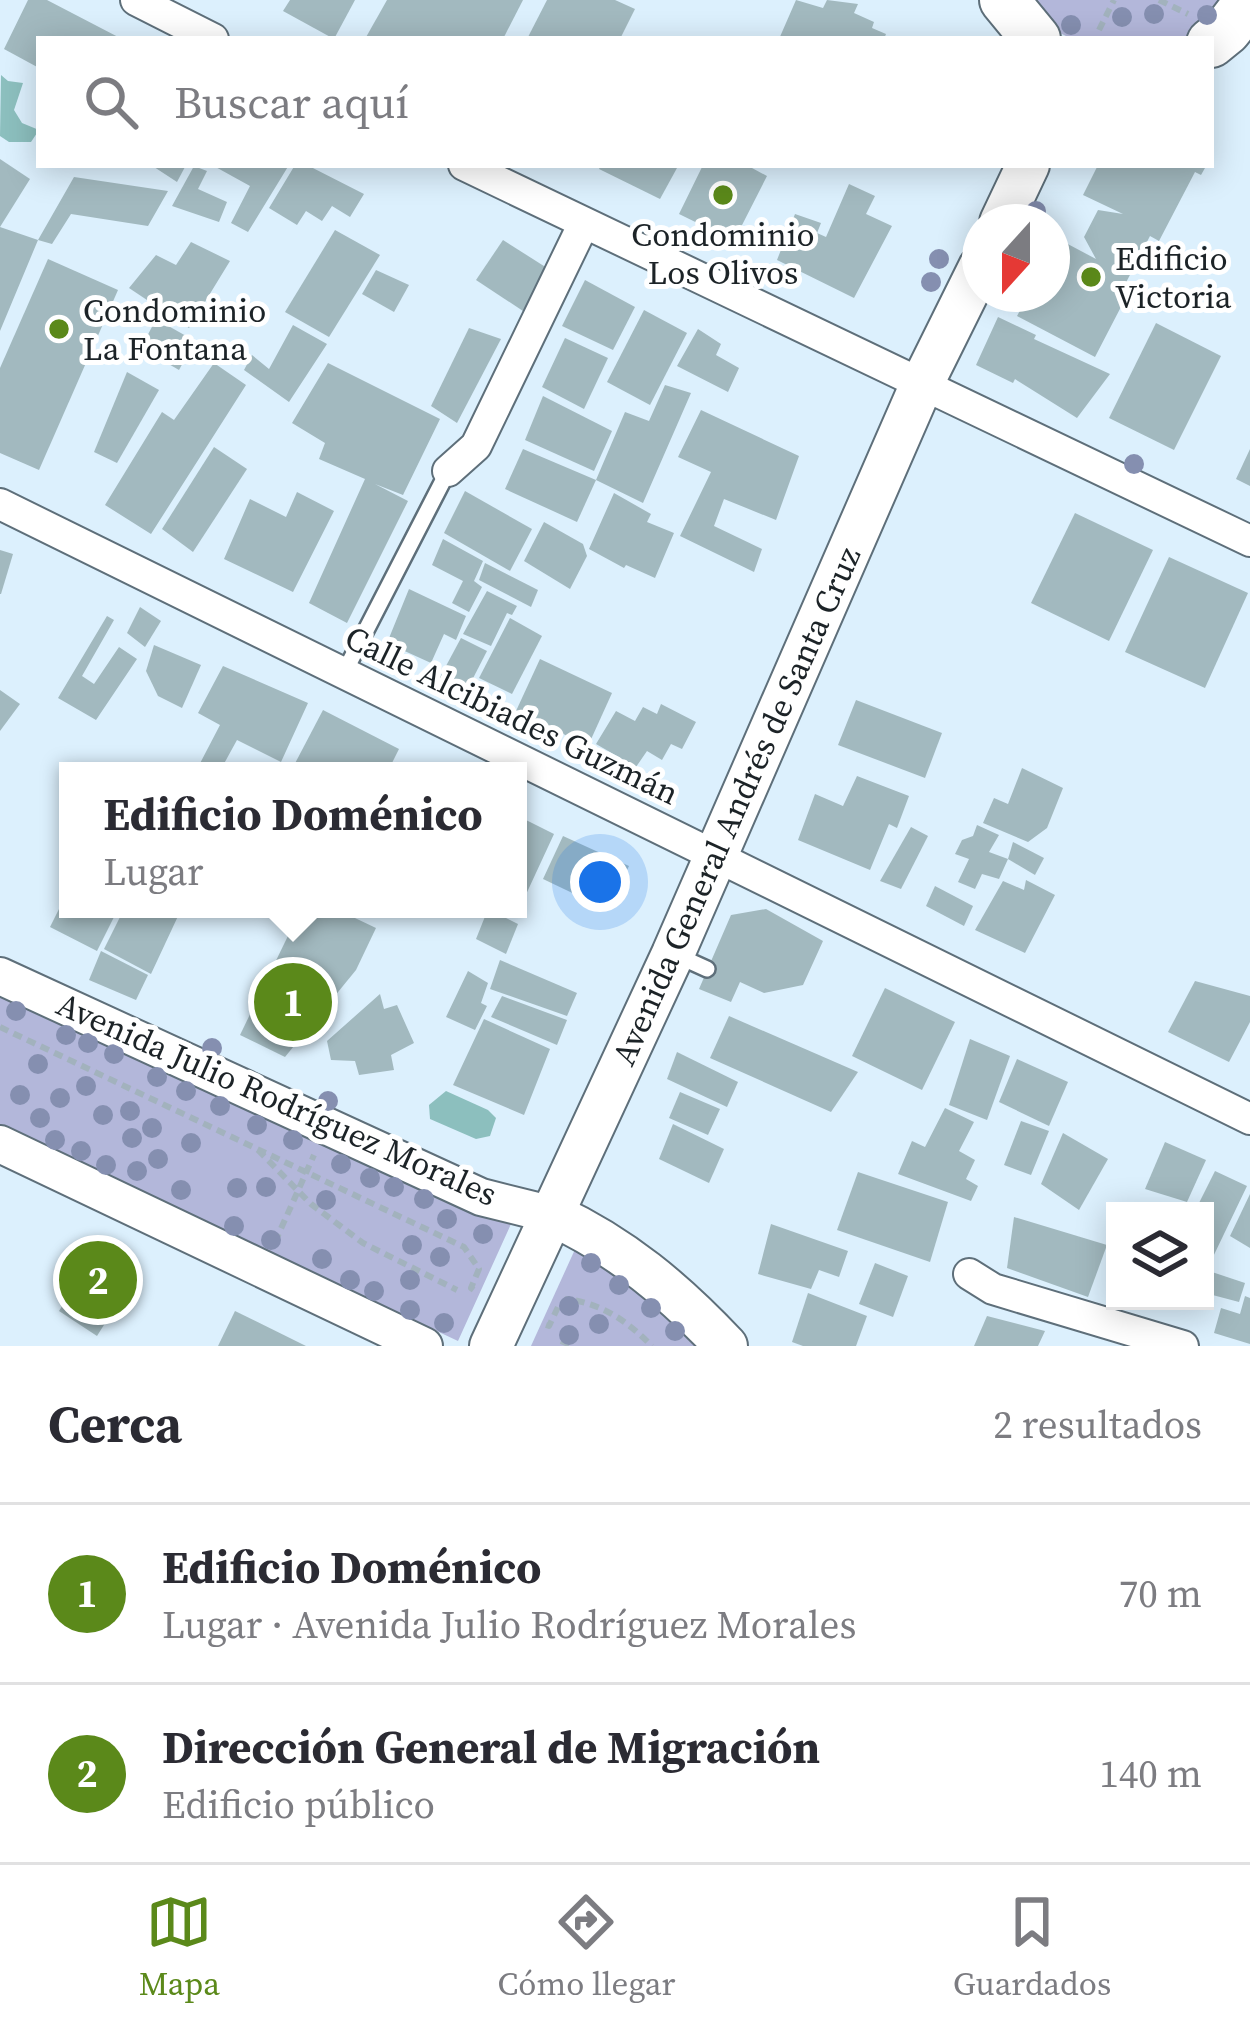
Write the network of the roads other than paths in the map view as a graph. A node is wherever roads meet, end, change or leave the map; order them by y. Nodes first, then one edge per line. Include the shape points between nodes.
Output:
1 (136, 0) edge
2 (1004, 0) edge
3 (207, 36) edge
4 (1034, 36) edge
5 (470, 168) edge
6 (1027, 168) edge
7 (1010, 204) edge
8 (583, 225) junction
9 (962, 303) edge
10 (921, 386) junction
11 (448, 470) joint
12 (0, 504) edge
13 (1250, 541) edge
14 (345, 671) junction
15 (716, 856) junction
16 (0, 976) edge
17 (1250, 1119) edge
18 (0, 1144) edge
19 (553, 1215) junction
20 (969, 1274) dead end
21 (424, 1346) edge
22 (491, 1346) edge
23 (726, 1346) edge
24 (1184, 1346) edge

1 - 3 street
2 - 4 main road
5 - 8 street
6 - 7 main road
8 - 10 street
8 - 11 street via 476,446
9 - 10 main road, Avenida General Andrés de Santa Cruz
10 - 13 street
10 - 15 main road, Avenida General Andrés de Santa Cruz
11 - 14 lane
12 - 14 street, Calle Alcibiades Guzmán
14 - 15 street, Calle Alcibiades Guzmán
15 - 17 street, Calle Alcibiades Guzmán
15 - 19 main road, Avenida General Andrés de Santa Cruz via 690,961
16 - 19 street, Avenida Julio Rodríguez Morales via 481,1197
18 - 21 street
19 - 22 main road, Avenida General Andrés de Santa Cruz
19 - 23 main road, Avenida Julio Rodríguez Morales via 637,1262
20 - 24 street via 993,1289

